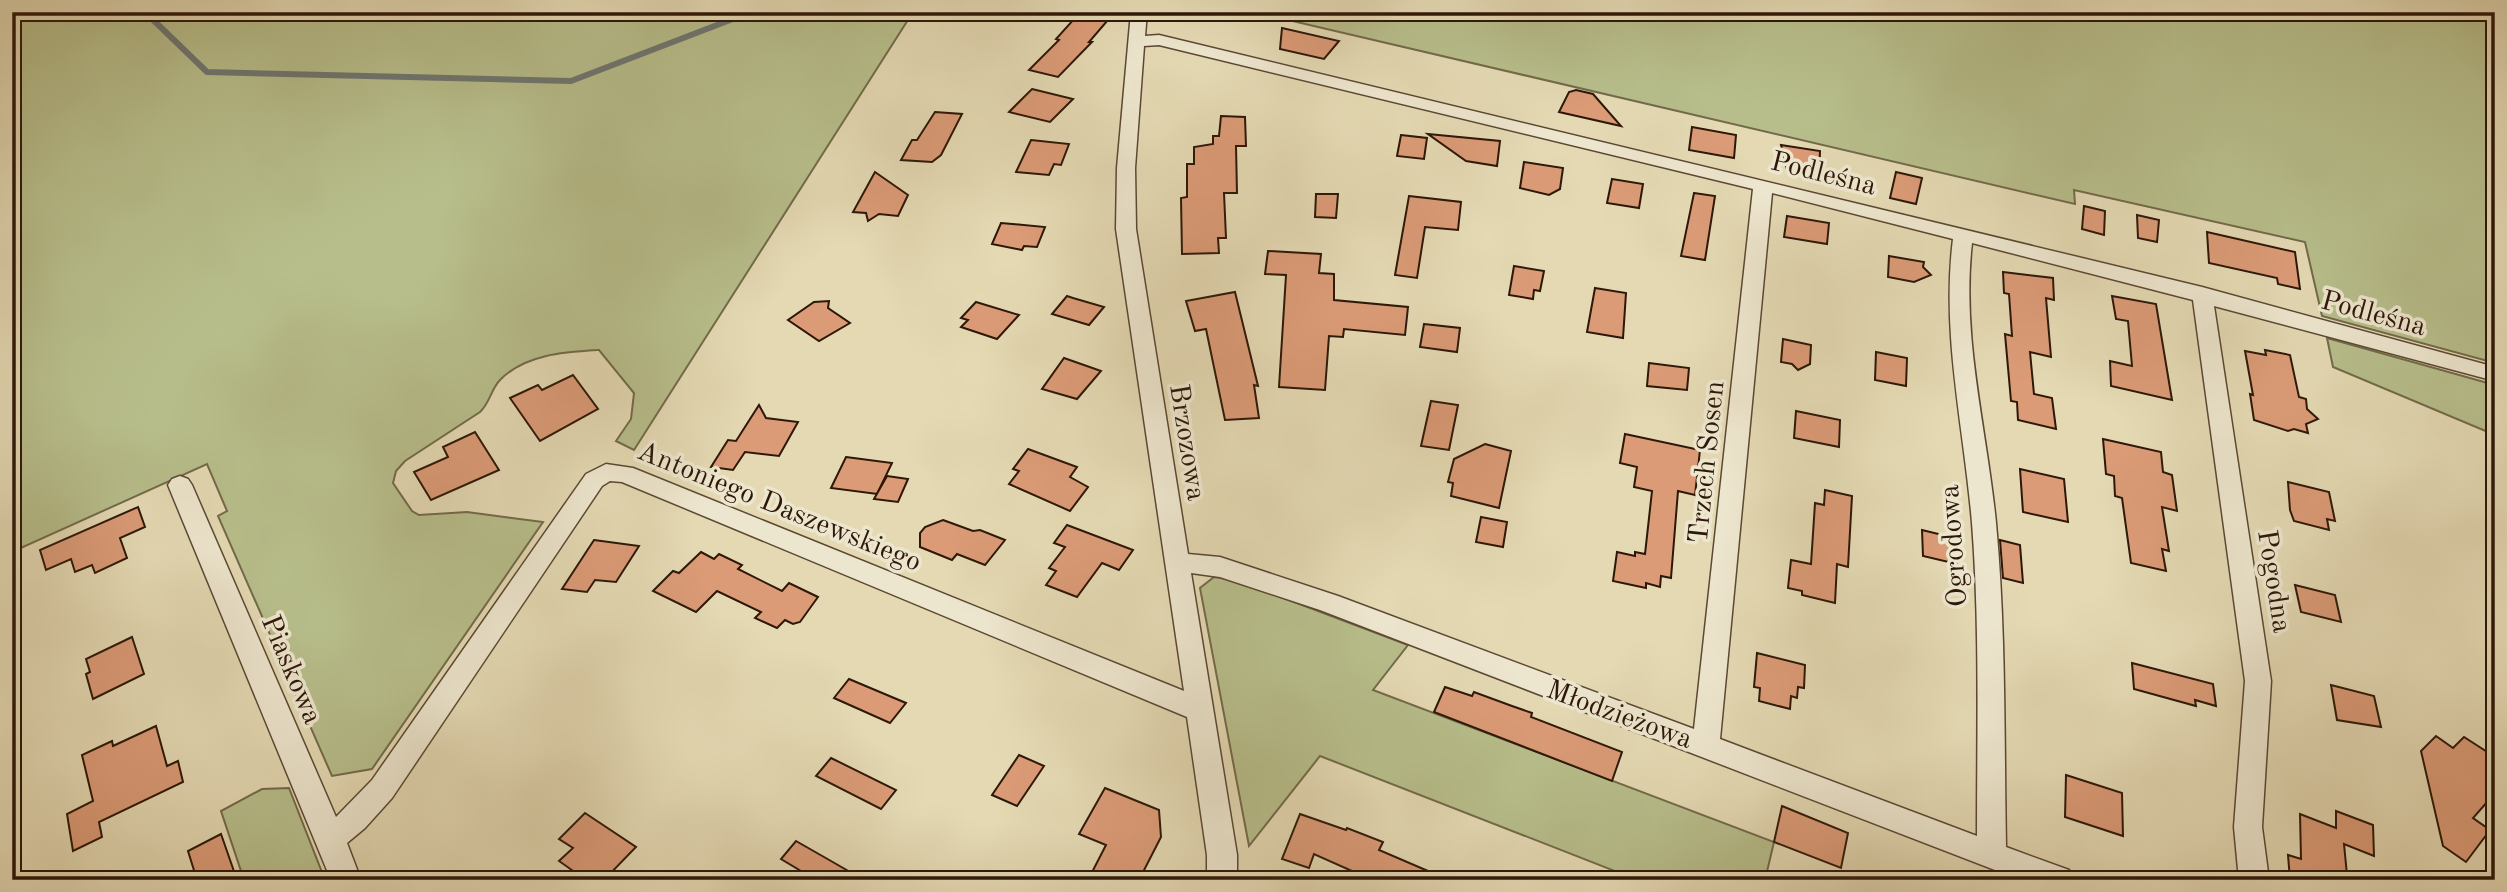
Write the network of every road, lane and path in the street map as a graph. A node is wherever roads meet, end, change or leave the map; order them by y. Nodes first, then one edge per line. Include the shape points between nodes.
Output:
1 (1139, 12) edge
2 (1136, 41) junction
3 (1763, 186) junction
4 (1963, 235) junction
5 (2202, 294) junction
6 (2495, 374) edge
7 (180, 485) dead end
8 (1177, 562) junction
9 (1200, 710) junction
10 (1706, 744) junction
11 (331, 838) junction
12 (1992, 855) junction
13 (346, 880) edge
14 (1222, 880) edge
15 (2058, 880) edge
16 (2254, 880) edge

1 - 2 street, Brzozowa
2 - 3 street, Podleśna via 1158,40
2 - 8 street, Brzozowa via 1126,229
3 - 4 street, Podleśna
3 - 10 street, Trzech Sosen
4 - 5 street, Podleśna
4 - 12 street, Ogrodowa via 1958,279 1963,369 1984,524
5 - 6 street, Podleśna
5 - 16 street, Pogodna via 2258,681 2248,827
7 - 11 street, Piaskowa
8 - 9 street, Brzozowa
8 - 10 street, Młodzieżowa via 1220,568 1329,603
9 - 11 street, Antoniego Daszewskiego via 625,474 606,472 594,480 382,789
9 - 14 street, Brzozowa
10 - 12 street, Młodzieżowa
11 - 13 street, Piaskowa
12 - 15 street, Młodzieżowa

